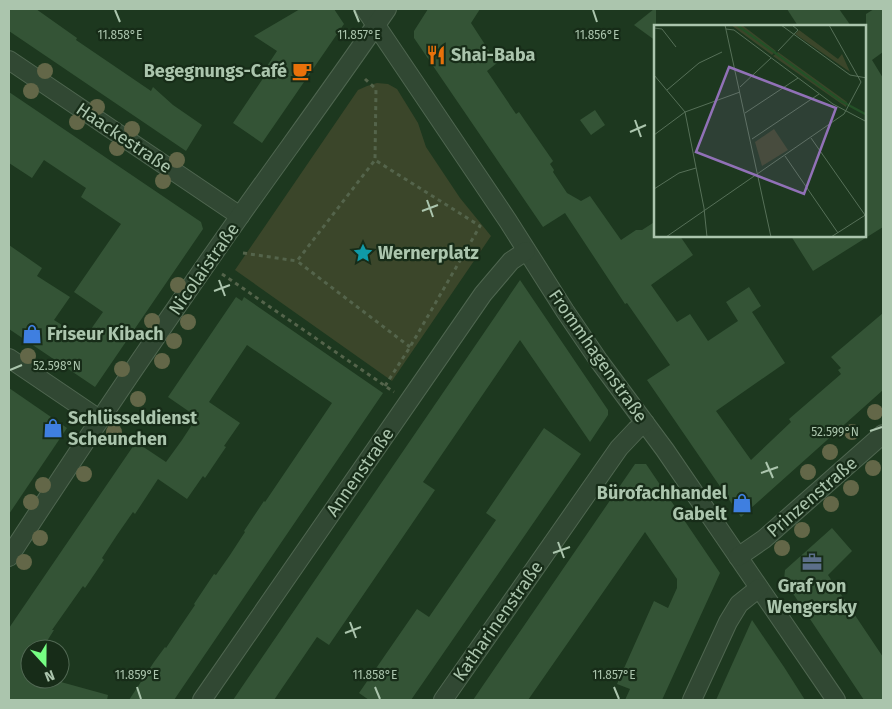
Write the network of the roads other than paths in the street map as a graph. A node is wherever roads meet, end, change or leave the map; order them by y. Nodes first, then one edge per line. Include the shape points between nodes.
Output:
1 (366, 9) edge
2 (387, 9) edge
3 (376, 25) junction
4 (9, 60) edge
5 (240, 216) junction
6 (526, 251) junction
7 (9, 358) edge
8 (99, 420) junction
9 (645, 423) junction
10 (883, 434) edge
11 (9, 557) edge
12 (738, 557) junction
13 (759, 588) junction
14 (202, 700) edge
15 (443, 700) edge
16 (692, 700) edge
17 (836, 700) edge

1 - 3 street, Frommhagenstraße
2 - 3 street, Nicolaistraße
3 - 5 street, Nicolaistraße
3 - 6 street, Frommhagenstraße
4 - 5 street, Haackestraße
5 - 8 street, Nicolaistraße
6 - 9 street, Frommhagenstraße via 599,361
6 - 14 street, Annenstraße via 511,261 483,294
7 - 8 street
8 - 11 street, Nicolaistraße
9 - 12 street, Frommhagenstraße
9 - 15 street, Katharinenstraße via 620,448
10 - 12 street, Prinzenstraße via 764,539
12 - 13 street, Frommhagenstraße
13 - 16 street via 739,604 728,622
13 - 17 street, Frommhagenstraße

